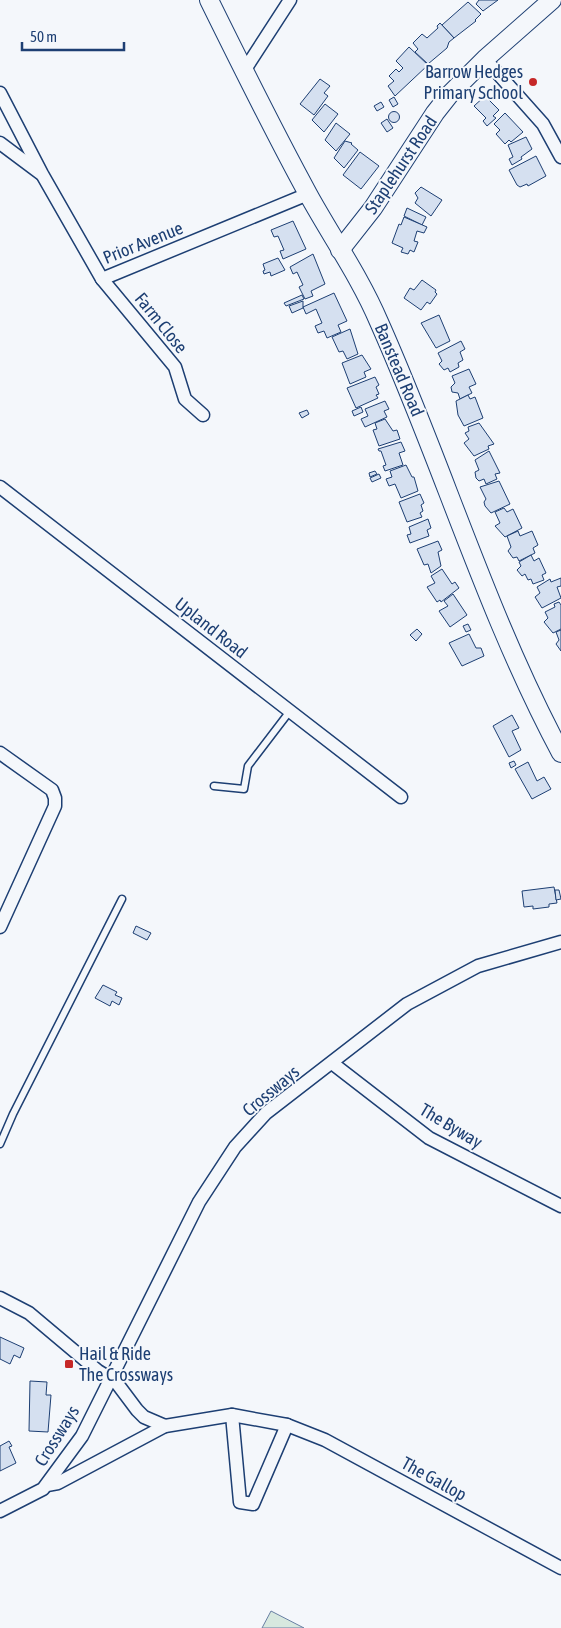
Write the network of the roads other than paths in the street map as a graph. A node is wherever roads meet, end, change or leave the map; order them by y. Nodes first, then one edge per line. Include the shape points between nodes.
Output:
1 (209, 0) edge
2 (290, 0) edge
3 (552, 0) edge
4 (485, 59) junction
5 (244, 71) junction
6 (1, 98) edge
7 (0, 143) edge
8 (561, 157) edge
9 (42, 174) junction
10 (308, 194) junction
11 (340, 250) junction
12 (102, 279) junction
13 (203, 415) dead end
14 (0, 487) edge
15 (290, 711) junction
16 (0, 753) edge
17 (561, 754) edge
18 (214, 786) dead end
19 (401, 796) dead end
20 (122, 899) dead end
21 (0, 927) edge
22 (561, 942) edge
23 (332, 1063) junction
24 (0, 1144) edge
25 (561, 1206) edge
26 (0, 1298) edge
27 (110, 1378) junction
28 (232, 1415) junction
29 (287, 1425) junction
30 (165, 1426) junction
31 (47, 1485) junction
32 (0, 1511) edge
33 (561, 1568) edge

1 - 5 street, Banstead Road
2 - 5 street
3 - 4 street, Staplehurst Road
4 - 8 street via 543,124
4 - 11 street, Staplehurst Road via 435,113 373,208
5 - 10 street, Banstead Road
6 - 9 street, Prior Avenue
7 - 9 street
9 - 12 street, Prior Avenue
10 - 11 street, Banstead Road
10 - 12 street, Prior Avenue
11 - 17 street, Banstead Road via 374,309 491,605
12 - 13 street, Farm Close via 175,367 185,399
14 - 15 street, Upland Road
15 - 18 lane via 248,766 244,789
15 - 19 street, Upland Road
16 - 21 street via 52,790 55,798 55,806
20 - 24 lane
22 - 23 street, Crossways via 478,966 407,1004
23 - 25 street, The Byway via 430,1138
23 - 27 street, Crossways via 266,1113 235,1147 199,1202
26 - 27 street via 29,1313
27 - 30 street via 140,1413
27 - 31 street, Crossways via 86,1430
28 - 29 street, The Gallop
28 - 29 street via 240,1502 253,1504
28 - 30 street, The Gallop
29 - 33 street, The Gallop via 325,1440
30 - 31 street, The Gallop via 58,1483
31 - 32 street, The Gallop via 38,1493

